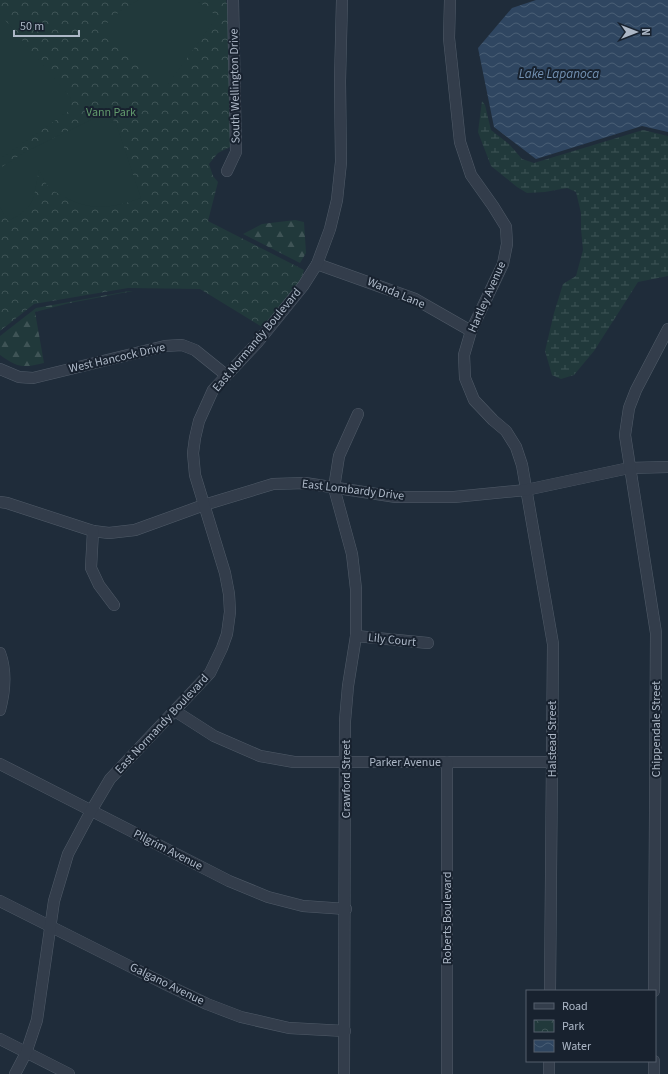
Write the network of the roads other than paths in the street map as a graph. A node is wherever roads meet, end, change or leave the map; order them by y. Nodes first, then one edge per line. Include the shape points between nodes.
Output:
1 (233, 0) edge
2 (342, 0) edge
3 (450, 0) edge
4 (227, 171) dead end
5 (317, 264) junction
6 (668, 329) edge
7 (471, 331) junction
8 (0, 369) edge
9 (226, 375) junction
10 (358, 414) dead end
11 (668, 467) edge
12 (629, 468) junction
13 (334, 488) junction
14 (526, 490) junction
15 (0, 502) edge
16 (204, 506) junction
17 (93, 531) junction
18 (114, 606) dead end
19 (356, 636) junction
20 (428, 643) dead end
21 (0, 653) edge
22 (0, 710) edge
23 (175, 711) junction
24 (346, 762) junction
25 (446, 762) junction
26 (552, 762) junction
27 (0, 764) edge
28 (91, 810) junction
29 (0, 901) edge
30 (346, 908) junction
31 (50, 926) junction
32 (550, 990) edge
33 (654, 990) edge
34 (345, 1031) junction
35 (0, 1039) edge
36 (26, 1053) junction
37 (549, 1062) edge
38 (654, 1062) edge
39 (15, 1074) edge
40 (69, 1074) edge
41 (344, 1074) edge
42 (446, 1074) edge
43 (549, 1074) edge
44 (654, 1074) edge

1 - 4 street, South Wellington Drive via 236,152
2 - 5 street, East Normandy Boulevard via 341,162 337,200
3 - 7 street, Hartley Avenue via 449,38 460,142 471,175 506,227 507,244 503,264
5 - 7 street, Wanda Lane via 415,299
5 - 9 street, East Normandy Boulevard via 304,286 286,308
6 - 12 street, Chippendale Street via 629,408 625,435
7 - 14 street, Hartley Avenue via 464,355 465,378 474,400 506,431 516,447
8 - 9 street, West Hancock Drive via 19,377 32,378 166,346 182,345 195,350
9 - 16 street, East Normandy Boulevard via 213,390 199,421 195,438 195,475
10 - 13 street via 339,456
11 - 12 street, East Lombardy Drive
12 - 14 street, East Lombardy Drive
12 - 33 street, Chippendale Street via 656,633
13 - 14 street, East Lombardy Drive via 396,497 454,497
13 - 16 street, East Lombardy Drive via 305,483 273,484
13 - 19 street, Crawford Street via 352,554 356,589
14 - 26 street, Halstead Street via 553,644
15 - 17 street, East Lombardy Drive
16 - 17 street, East Lombardy Drive via 134,530 109,533
16 - 23 street, East Normandy Boulevard via 229,594 227,634 210,673
17 - 18 street via 91,568
19 - 20 street, Lily Court
19 - 24 street, Crawford Street via 348,686
21 - 22 street via 4,693
23 - 24 street, Parker Avenue via 214,736 260,756 294,762
23 - 28 street, East Normandy Boulevard via 110,779
24 - 25 street, Parker Avenue
24 - 30 street, Crawford Street
25 - 26 street, Parker Avenue
25 - 42 street, Roberts Boulevard
26 - 32 street, Halstead Street
27 - 28 street, Pilgrim Avenue
28 - 30 street, Pilgrim Avenue via 268,897 303,906
28 - 31 street, East Normandy Boulevard via 68,854 54,901
29 - 31 street, Galgano Avenue
30 - 34 street, Crawford Street
31 - 34 street, Galgano Avenue via 165,984 241,1017 289,1028
31 - 36 street, East Normandy Boulevard via 37,1020
34 - 41 street, Crawford Street
35 - 36 street
36 - 39 street, East Normandy Boulevard
36 - 40 street
37 - 43 street
38 - 44 street

